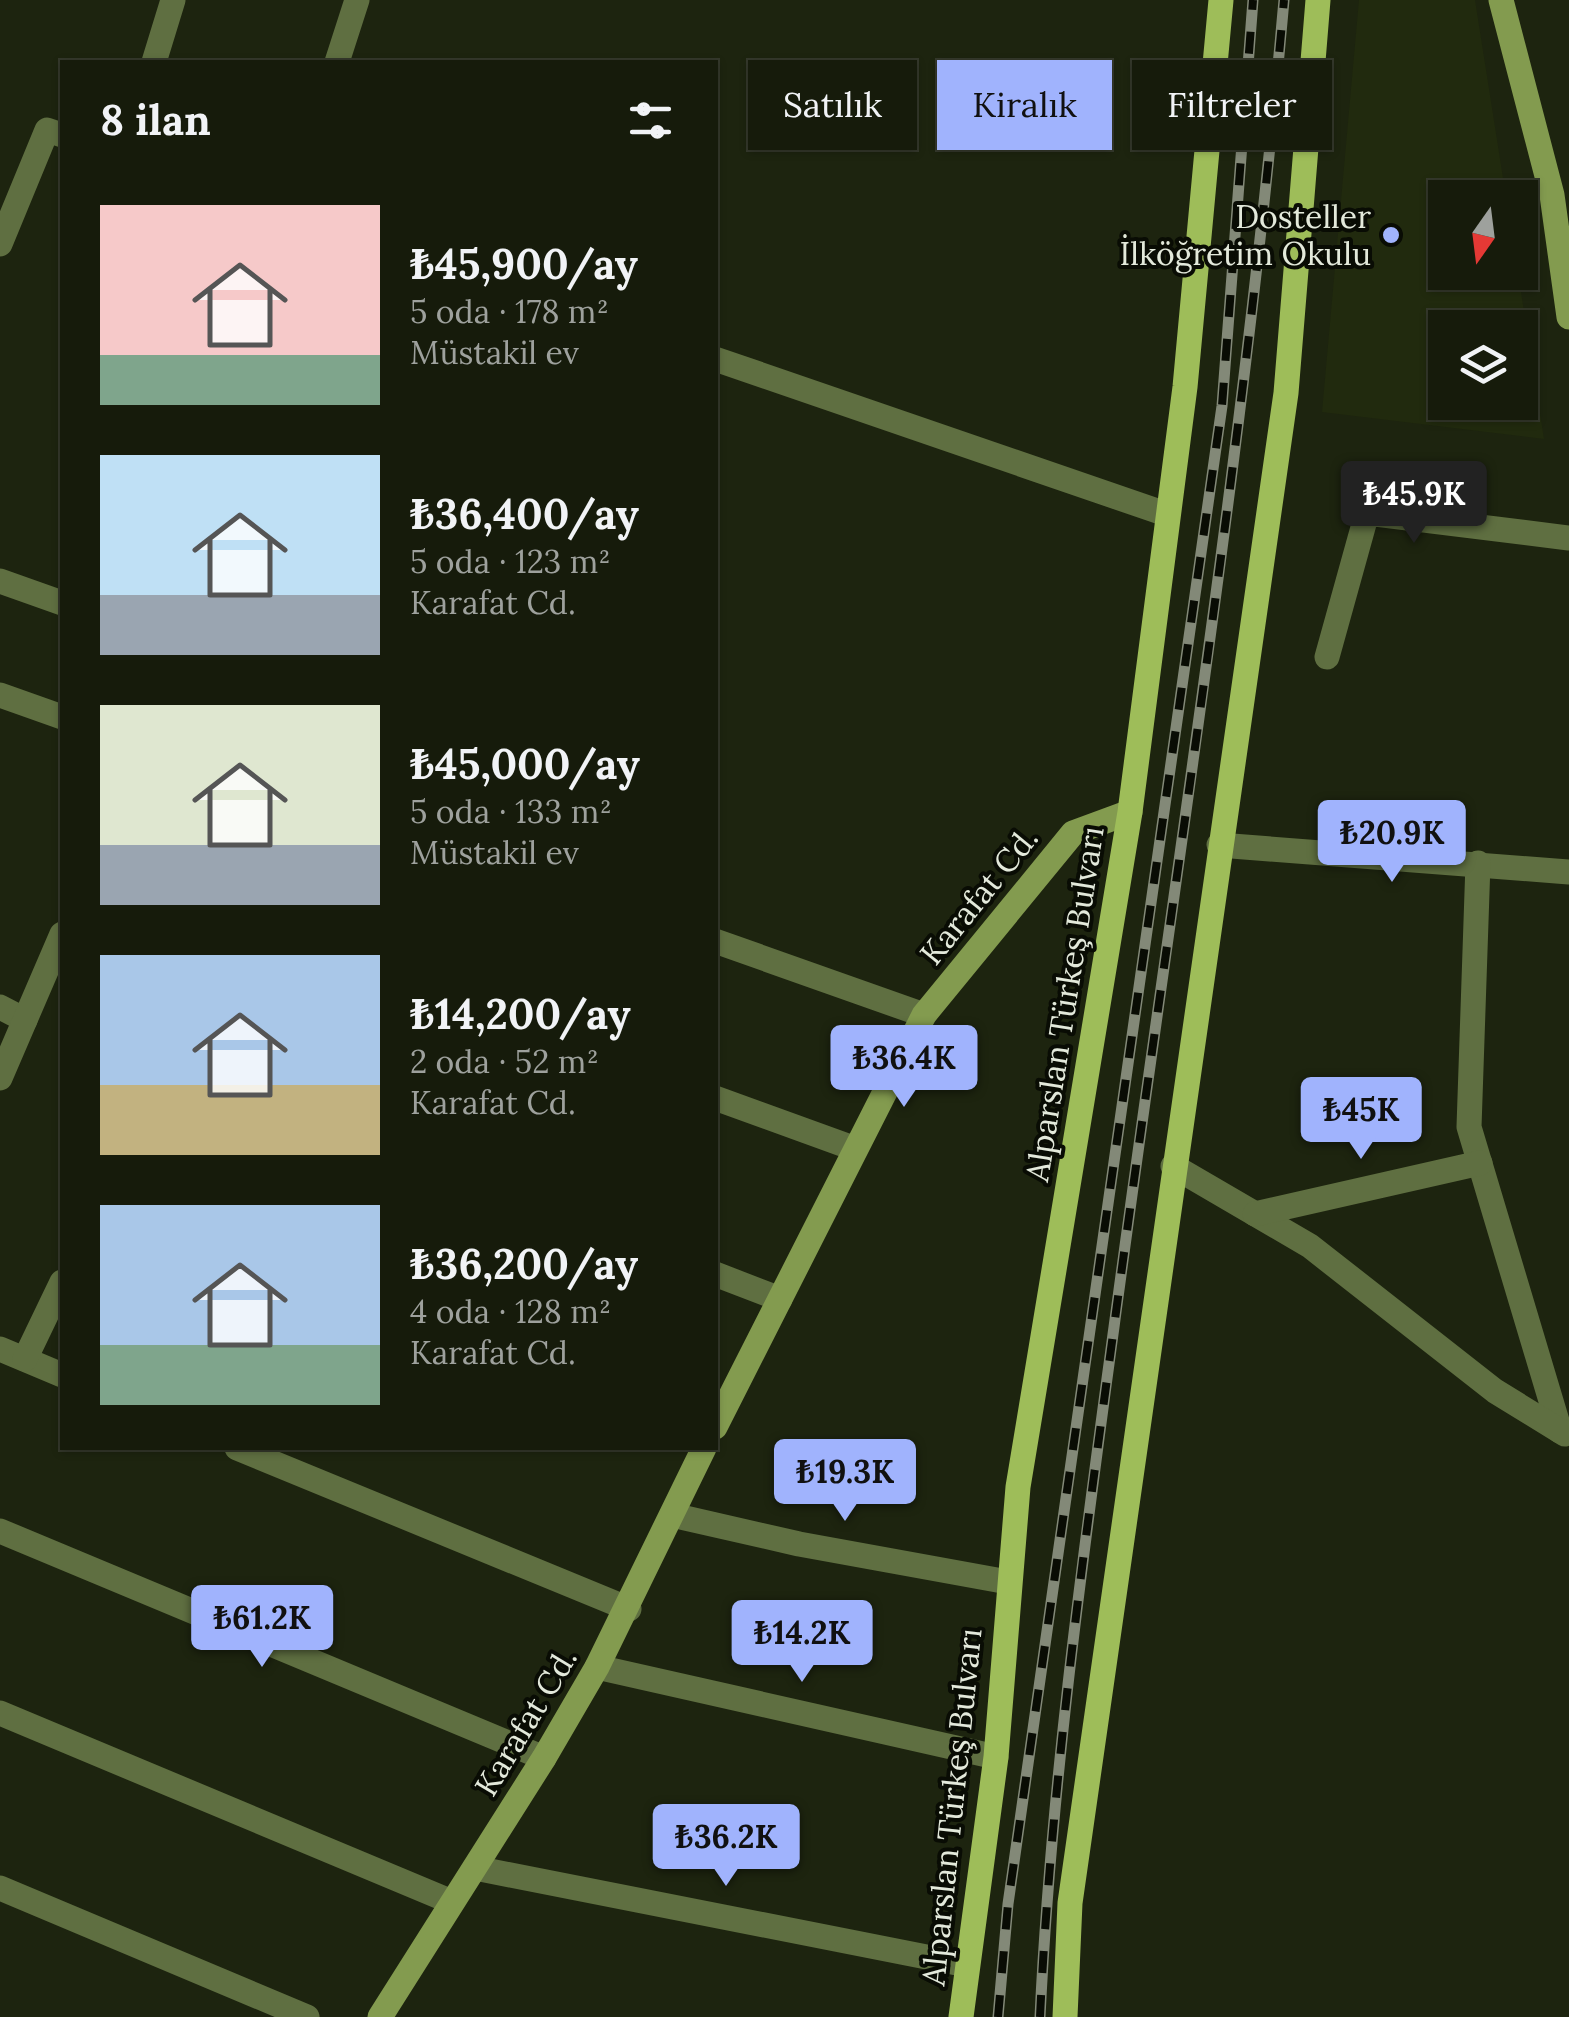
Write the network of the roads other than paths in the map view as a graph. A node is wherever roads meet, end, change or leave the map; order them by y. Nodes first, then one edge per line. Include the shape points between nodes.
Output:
1 (173, 0) edge
2 (357, 0) edge
3 (1220, 0) edge
4 (1318, 0) edge
5 (1502, 0) edge
6 (155, 60) edge
7 (337, 60) edge
8 (60, 134) edge
9 (1562, 219) edge
10 (0, 244) edge
11 (1569, 317) edge
12 (718, 360) edge
13 (1166, 514) junction
14 (1569, 538) edge
15 (0, 581) edge
16 (60, 603) edge
17 (1327, 657) dead end
18 (0, 695) edge
19 (60, 715) edge
20 (1130, 812) junction
21 (1219, 845) junction
22 (1478, 863) junction
23 (1569, 872) edge
24 (60, 939) edge
25 (718, 942) edge
26 (0, 1007) edge
27 (924, 1014) junction
28 (25, 1020) junction
29 (0, 1078) edge
30 (718, 1099) edge
31 (853, 1148) junction
32 (1480, 1164) junction
33 (1173, 1166) junction
34 (1255, 1214) junction
35 (718, 1275) edge
36 (60, 1286) edge
37 (780, 1299) junction
38 (0, 1348) edge
39 (25, 1359) junction
40 (60, 1373) edge
41 (718, 1421) edge
42 (1564, 1434) edge
43 (243, 1450) edge
44 (696, 1450) edge
45 (672, 1515) junction
46 (0, 1531) edge
47 (1008, 1582) junction
48 (629, 1609) junction
49 (597, 1667) junction
50 (0, 1713) edge
51 (996, 1757) junction
52 (544, 1758) junction
53 (475, 1868) junction
54 (0, 1888) edge
55 (452, 1902) junction
56 (966, 1965) junction
57 (307, 2017) edge
58 (380, 2017) edge
59 (961, 2017) edge
60 (1065, 2017) edge

1 - 6 street
2 - 7 street
3 - 13 main road, Alparslan Türkeş Bulvarı via 1186,386
4 - 21 main road via 1286,392
5 - 9 main road
8 - 10 street via 47,130
9 - 11 main road
12 - 13 street
13 - 20 main road, Alparslan Türkeş Bulvarı
14 - 17 street via 1367,512
15 - 16 street
18 - 19 street
20 - 27 main road, Karafat Cd. via 1073,833
20 - 47 main road, Alparslan Türkeş Bulvarı
21 - 22 street
21 - 33 main road
22 - 23 street
22 - 32 street via 1469,1127
24 - 28 street
25 - 27 street
26 - 28 street
27 - 31 main road, Karafat Cd.
28 - 29 street
30 - 31 street
31 - 37 main road, Karafat Cd.
32 - 34 street
32 - 42 street
33 - 34 street
33 - 60 main road via 1070,1903
34 - 42 street via 1310,1246 1494,1391
35 - 37 street
36 - 39 street
37 - 41 main road, Karafat Cd.
38 - 39 street
39 - 40 street
43 - 48 street
44 - 45 main road, Karafat Cd.
45 - 47 street
45 - 48 main road, Karafat Cd.
46 - 52 street
47 - 51 main road, Alparslan Türkeş Bulvarı
48 - 49 main road, Karafat Cd.
49 - 51 street
49 - 52 main road, Karafat Cd.
50 - 55 street
51 - 56 main road, Alparslan Türkeş Bulvarı
52 - 53 main road, Karafat Cd.
53 - 55 main road, Karafat Cd.
53 - 56 street
54 - 57 street
55 - 58 main road, Karafat Cd.
56 - 59 main road, Alparslan Türkeş Bulvarı

